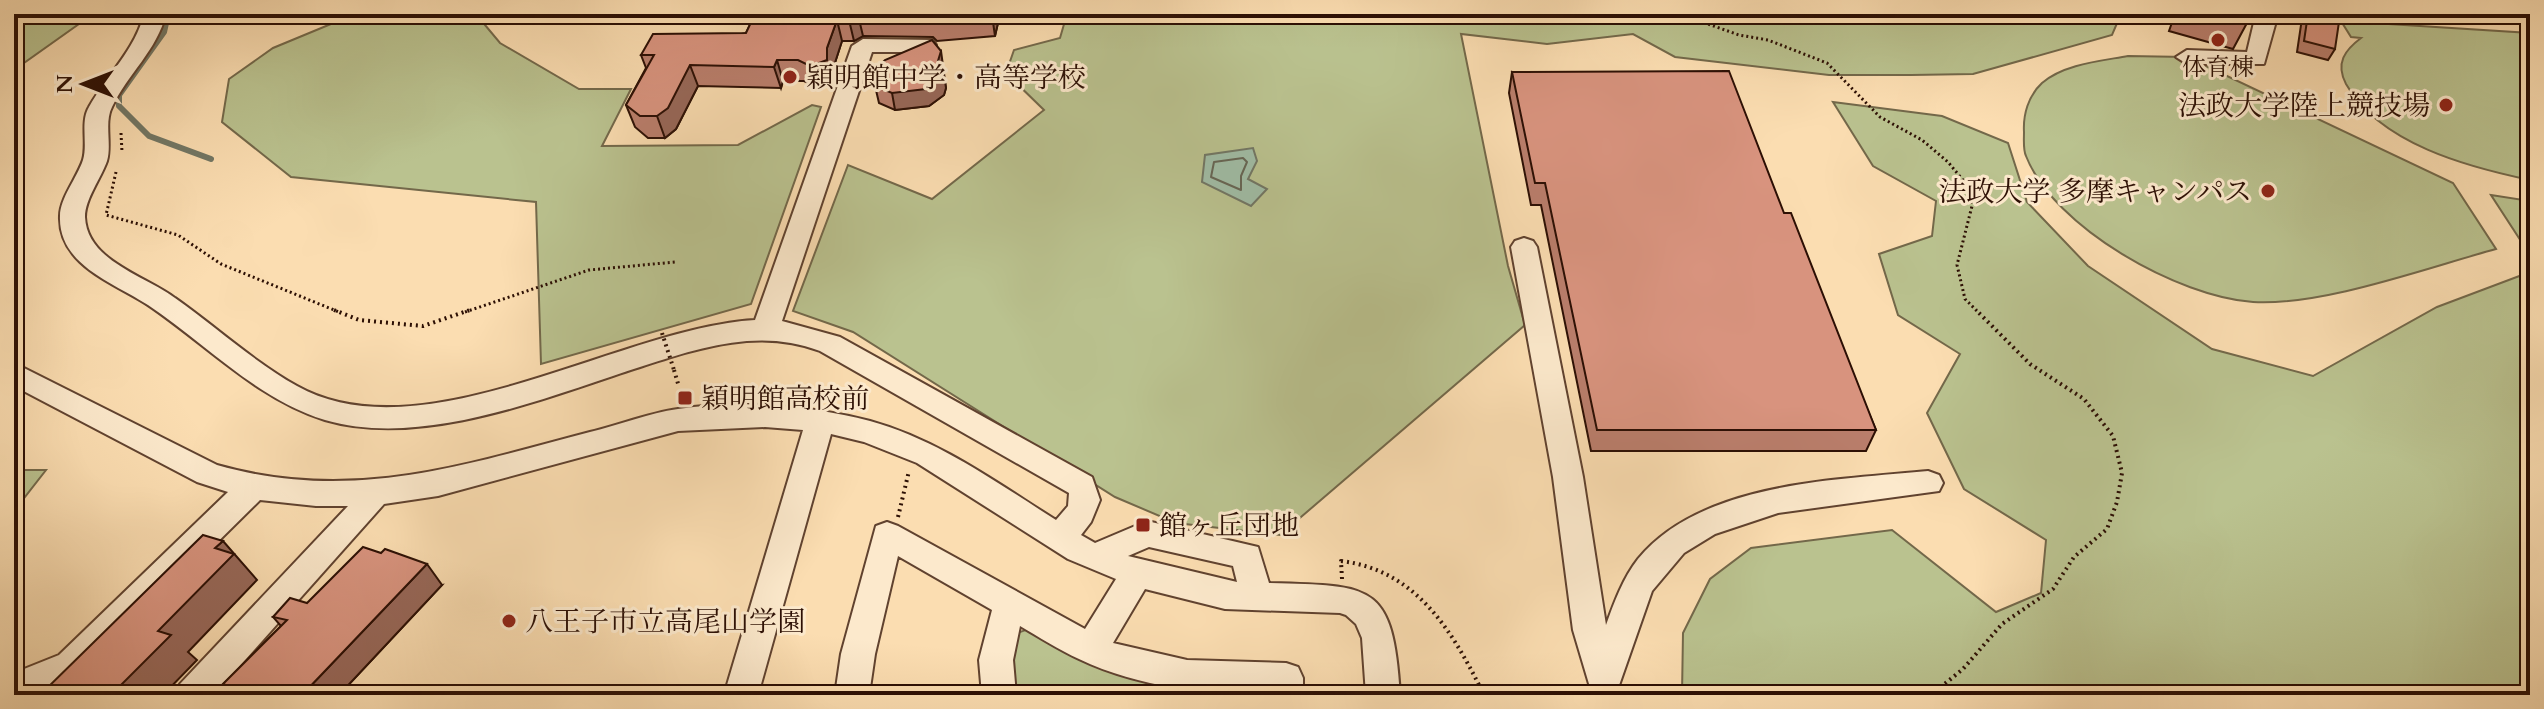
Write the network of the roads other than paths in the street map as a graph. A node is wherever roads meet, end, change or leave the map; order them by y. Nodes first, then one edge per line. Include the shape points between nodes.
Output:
1 (155, 14) edge
2 (2267, 14) edge
3 (925, 45) edge
4 (2187, 57) dead end
5 (1524, 247) dead end
6 (768, 320) junction
7 (14, 373) edge
8 (820, 421) junction
9 (1928, 483) dead end
10 (253, 487) junction
11 (375, 493) junction
12 (1059, 538) junction
13 (1094, 557) junction
14 (1137, 574) junction
15 (1252, 597) junction
16 (1010, 604) junction
17 (1091, 649) junction
18 (1192, 687) edge
19 (14, 689) edge
20 (1605, 689) edge
21 (192, 695) edge
22 (741, 695) edge
23 (852, 695) edge
24 (999, 695) edge
25 (1286, 695) edge
26 (1383, 695) edge

1 - 6 street via 150,34 102,100 96,158 72,213 79,247 311,406 374,418 446,412
2 - 4 street via 2256,59
3 - 6 street via 863,46
5 - 20 street via 1568,477 1590,630
6 - 12 street via 830,344 1077,482 1084,488 1085,506
7 - 10 street via 192,467
8 - 11 street via 765,416 678,420 470,477
8 - 12 street via 869,432 928,455
8 - 22 street
9 - 20 street via 1781,500 1727,515 1679,540 1650,568 1629,608
10 - 11 street
10 - 19 street via 71,665
11 - 21 street
12 - 13 street
13 - 14 street
13 - 15 street via 1147,534 1247,556
14 - 15 street via 1210,593
14 - 17 street
15 - 26 street via 1343,599 1360,606 1378,638
16 - 17 street
16 - 23 street via 887,535
16 - 24 street via 996,657
17 - 18 street
18 - 25 street via 1286,678

